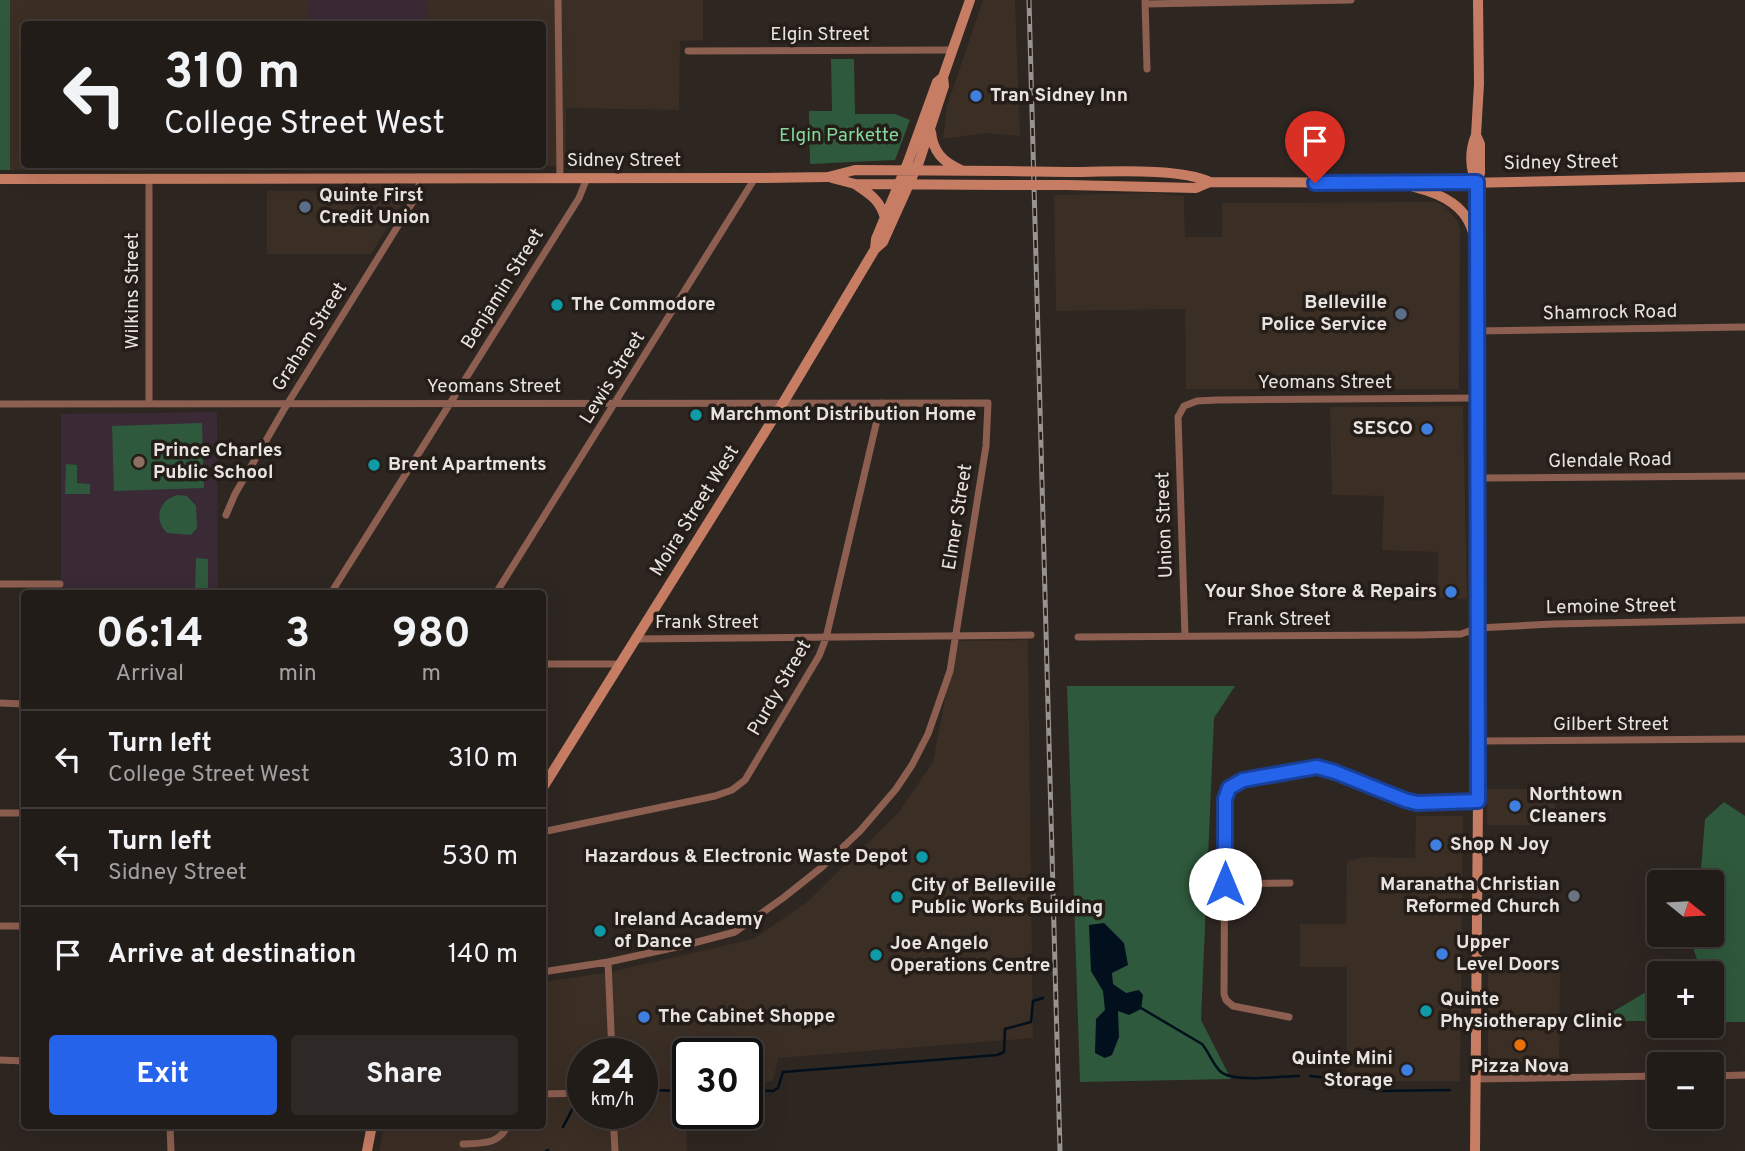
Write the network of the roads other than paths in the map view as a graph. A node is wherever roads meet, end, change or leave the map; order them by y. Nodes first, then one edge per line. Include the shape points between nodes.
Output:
1 (558, 0) edge
2 (970, 0) edge
3 (1351, 0) edge
4 (1478, 0) edge
5 (1146, 2) edge
6 (952, 50) junction
7 (688, 51) dead end
8 (1147, 69) dead end
9 (943, 77) junction
10 (930, 129) junction
11 (910, 171) junction
12 (964, 171) junction
13 (419, 177) junction
14 (828, 177) junction
15 (1745, 177) edge
16 (149, 178) junction
17 (560, 178) junction
18 (587, 178) junction
19 (755, 178) junction
20 (0, 179) edge
21 (1210, 182) junction
22 (1477, 182) junction
23 (1401, 183) junction
24 (855, 184) junction
25 (904, 184) junction
26 (885, 218) junction
27 (1476, 247) junction
28 (875, 249) junction
29 (1745, 327) edge
30 (1476, 331) junction
31 (1476, 398) junction
32 (617, 402) junction
33 (783, 403) junction
34 (881, 403) junction
35 (988, 403) joint
36 (0, 404) edge
37 (149, 404) junction
38 (287, 404) junction
39 (450, 404) junction
40 (1180, 414) joint
41 (1745, 476) edge
42 (1476, 478) junction
43 (226, 516) dead end
44 (0, 584) edge
45 (60, 584) dead end
46 (333, 590) edge
47 (498, 590) edge
48 (1745, 620) edge
49 (1478, 628) junction
50 (1031, 635) dead end
51 (955, 636) junction
52 (1079, 636) dead end
53 (1185, 636) junction
54 (826, 638) junction
55 (636, 639) junction
56 (546, 664) edge
57 (620, 664) junction
58 (0, 704) edge
59 (21, 704) edge
60 (1745, 739) edge
61 (1477, 741) junction
62 (546, 783) edge
63 (1478, 801) junction
64 (0, 813) edge
65 (21, 813) edge
66 (546, 831) edge
67 (1290, 883) dead end
68 (1225, 884) junction
69 (0, 926) edge
70 (21, 926) edge
71 (608, 962) junction
72 (546, 971) edge
73 (1289, 1017) dead end
74 (611, 1038) edge
75 (0, 1060) edge
76 (21, 1061) edge
77 (1745, 1075) edge
78 (1647, 1076) edge
79 (1724, 1076) edge
80 (1475, 1079) junction
81 (567, 1093) edge
82 (546, 1094) edge
83 (170, 1129) edge
84 (371, 1129) edge
85 (506, 1129) edge
86 (614, 1129) edge
87 (463, 1144) dead end
88 (171, 1151) edge
89 (367, 1151) edge
90 (615, 1151) edge
91 (1475, 1151) edge

1 - 17 street
2 - 6 main road, Moira Street West
3 - 5 street
4 - 22 main road
5 - 8 street
6 - 7 street, Elgin Street
6 - 9 main road, Moira Street West
9 - 10 main road, Moira Street West
9 - 11 main road, Moira Street West via 937,82
10 - 11 main road, Moira Street West
10 - 12 main road via 939,157
11 - 12 main road, Sidney Street
11 - 14 main road, Sidney Street via 855,170
11 - 25 main road, Moira Street West
12 - 21 main road, Sidney Street, bridge via 1186,175
13 - 16 main road, Sidney Street
13 - 17 main road, Sidney Street
13 - 38 street, Graham Street via 419,192
14 - 19 main road, Sidney Street
14 - 24 main road, Sidney Street
15 - 22 main road, Sidney Street
16 - 20 main road, Sidney Street
16 - 37 street, Wilkins Street
17 - 18 main road, Sidney Street
18 - 19 main road, Sidney Street
18 - 39 street, Benjamin Street via 579,198
19 - 32 street, Lewis Street
21 - 23 main road, Sidney Street
21 - 25 main road, Sidney Street, bridge via 1196,188
22 - 23 main road, Sidney Street
22 - 27 main road
23 - 27 main road via 1450,200 1465,215
24 - 25 main road, Sidney Street
24 - 26 main road via 877,200
25 - 26 main road, Moira Street West
25 - 28 main road, Moira Street West via 883,242
26 - 28 main road, Moira Street West
27 - 30 main road
28 - 33 main road, Moira Street West
29 - 30 street, Shamrock Road
30 - 31 main road
31 - 40 street, Yeomans Street via 1197,401 1184,406
31 - 42 main road
32 - 33 street, Yeomans Street
32 - 39 street, Yeomans Street
32 - 47 street, Lewis Street
33 - 34 street, Yeomans Street
33 - 55 main road, Moira Street West
34 - 35 street, Yeomans Street
34 - 54 street, Purdy Street
35 - 51 street, Elmer Street via 986,446
36 - 37 street, Yeomans Street
37 - 38 street, Yeomans Street
38 - 39 street, Yeomans Street
38 - 43 street, Graham Street
39 - 46 street, Benjamin Street
40 - 53 street, Union Street
41 - 42 street, Glendale Road
42 - 49 main road
44 - 45 street
48 - 49 street, Lemoine Street
49 - 53 street, Frank Street via 1433,635
49 - 61 main road
50 - 51 street, Frank Street
51 - 54 street, Frank Street
51 - 71 street, Elmer Street via 950,671 912,765 860,831 822,867 735,932
52 - 53 street, Frank Street
54 - 55 street, Frank Street
54 - 66 street, Purdy Street via 820,656 746,780 732,790
55 - 57 main road, Moira Street West
56 - 57 street
57 - 62 main road, Moira Street West
58 - 59 street
60 - 61 street, Gilbert Street
61 - 63 main road
63 - 68 street via 1417,803 1317,767 1243,780 1229,788 1225,799
63 - 80 main road
64 - 65 street
67 - 68 street
68 - 73 street via 1226,1000 1233,1006
69 - 70 street
71 - 72 street, Elmer Street
71 - 74 street
75 - 76 street
77 - 79 street
78 - 80 street
80 - 91 main road
81 - 82 street
83 - 88 street
84 - 89 main road
85 - 87 street via 492,1142
86 - 90 street

